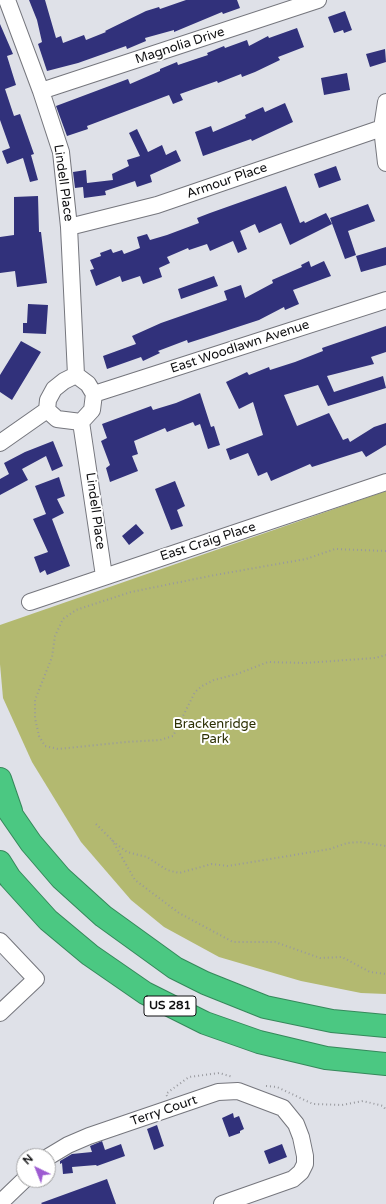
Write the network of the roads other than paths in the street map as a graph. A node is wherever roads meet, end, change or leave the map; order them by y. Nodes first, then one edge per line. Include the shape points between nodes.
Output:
1 (7, 0) edge
2 (318, 0) edge
3 (42, 91) junction
4 (386, 102) edge
5 (382, 128) junction
6 (386, 163) edge
7 (69, 227) junction
8 (386, 300) edge
9 (76, 375) junction
10 (94, 394) junction
11 (47, 410) junction
12 (81, 422) junction
13 (0, 443) edge
14 (386, 482) edge
15 (104, 576) junction
16 (30, 602) dead end
17 (0, 779) edge
18 (0, 798) edge
19 (13, 818) junction
20 (0, 862) edge
21 (0, 941) edge
22 (0, 1013) edge
23 (386, 1026) edge
24 (386, 1064) edge
25 (56, 1153) edge
26 (16, 1188) edge
27 (0, 1203) edge
28 (222, 1204) edge

1 - 3 street, Lindell Place
2 - 3 street, Magnolia Drive
3 - 7 street, Lindell Place via 61,152
4 - 5 street
5 - 6 street
5 - 7 street, Armour Place via 157,205
7 - 9 street, Lindell Place
8 - 10 street, East Woodlawn Avenue
9 - 10 street via 88,384
9 - 11 street via 54,389 48,400
10 - 12 street via 92,410
11 - 12 street via 57,419
11 - 13 street
12 - 15 street, Lindell Place
14 - 15 street, East Craig Place
15 - 16 street, East Craig Place
17 - 19 highway
18 - 19 highway, US 281
19 - 23 highway, US 281 via 74,891 103,916 175,968 266,1007 332,1021
20 - 24 highway, US 281 via 10,878 48,920 96,960 145,993 205,1023 259,1042 326,1058
21 - 22 street via 36,979
25 - 28 street, Terry Court via 89,1136 218,1092 238,1091 283,1108 296,1124 301,1137 305,1156 301,1172 293,1179
26 - 27 street

